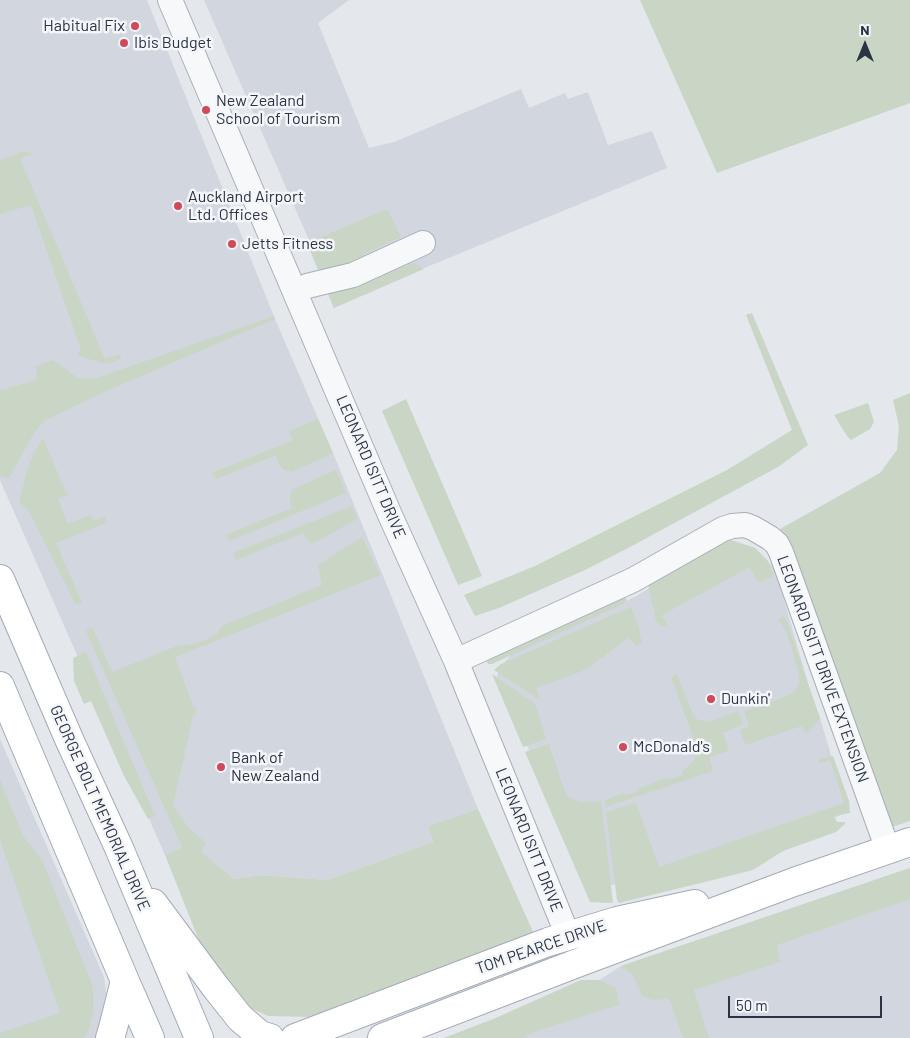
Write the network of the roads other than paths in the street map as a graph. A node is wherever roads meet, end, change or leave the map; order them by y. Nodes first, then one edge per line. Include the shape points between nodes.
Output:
1 (170, 0) edge
2 (423, 243) dead end
3 (296, 292) junction
4 (0, 579) edge
5 (456, 661) junction
6 (0, 686) edge
7 (899, 846) edge
8 (127, 867) junction
9 (794, 882) junction
10 (568, 936) junction
11 (125, 981) junction
12 (110, 1038) edge
13 (150, 1038) edge
14 (199, 1038) edge
15 (270, 1038) edge
16 (296, 1038) edge
17 (382, 1038) edge

1 - 3 street, LEONARD ISITT DRIVE
2 - 3 street via 353,276 307,286
3 - 5 street, LEONARD ISITT DRIVE
4 - 8 main road, GEORGE BOLT MEMORIAL DRIVE
5 - 7 street, LEONARD ISITT DRIVE EXTENSION via 634,580 723,528 745,525 753,528 777,544 781,552
5 - 10 street, LEONARD ISITT DRIVE
6 - 11 main road
7 - 9 main road, TOM PEARCE DRIVE
8 - 14 main road, GEORGE BOLT MEMORIAL DRIVE
8 - 15 main road via 240,1018 260,1035
9 - 10 main road, TOM PEARCE DRIVE via 617,921
9 - 17 main road, TOM PEARCE DRIVE
10 - 16 main road, TOM PEARCE DRIVE
11 - 12 main road
11 - 13 main road

